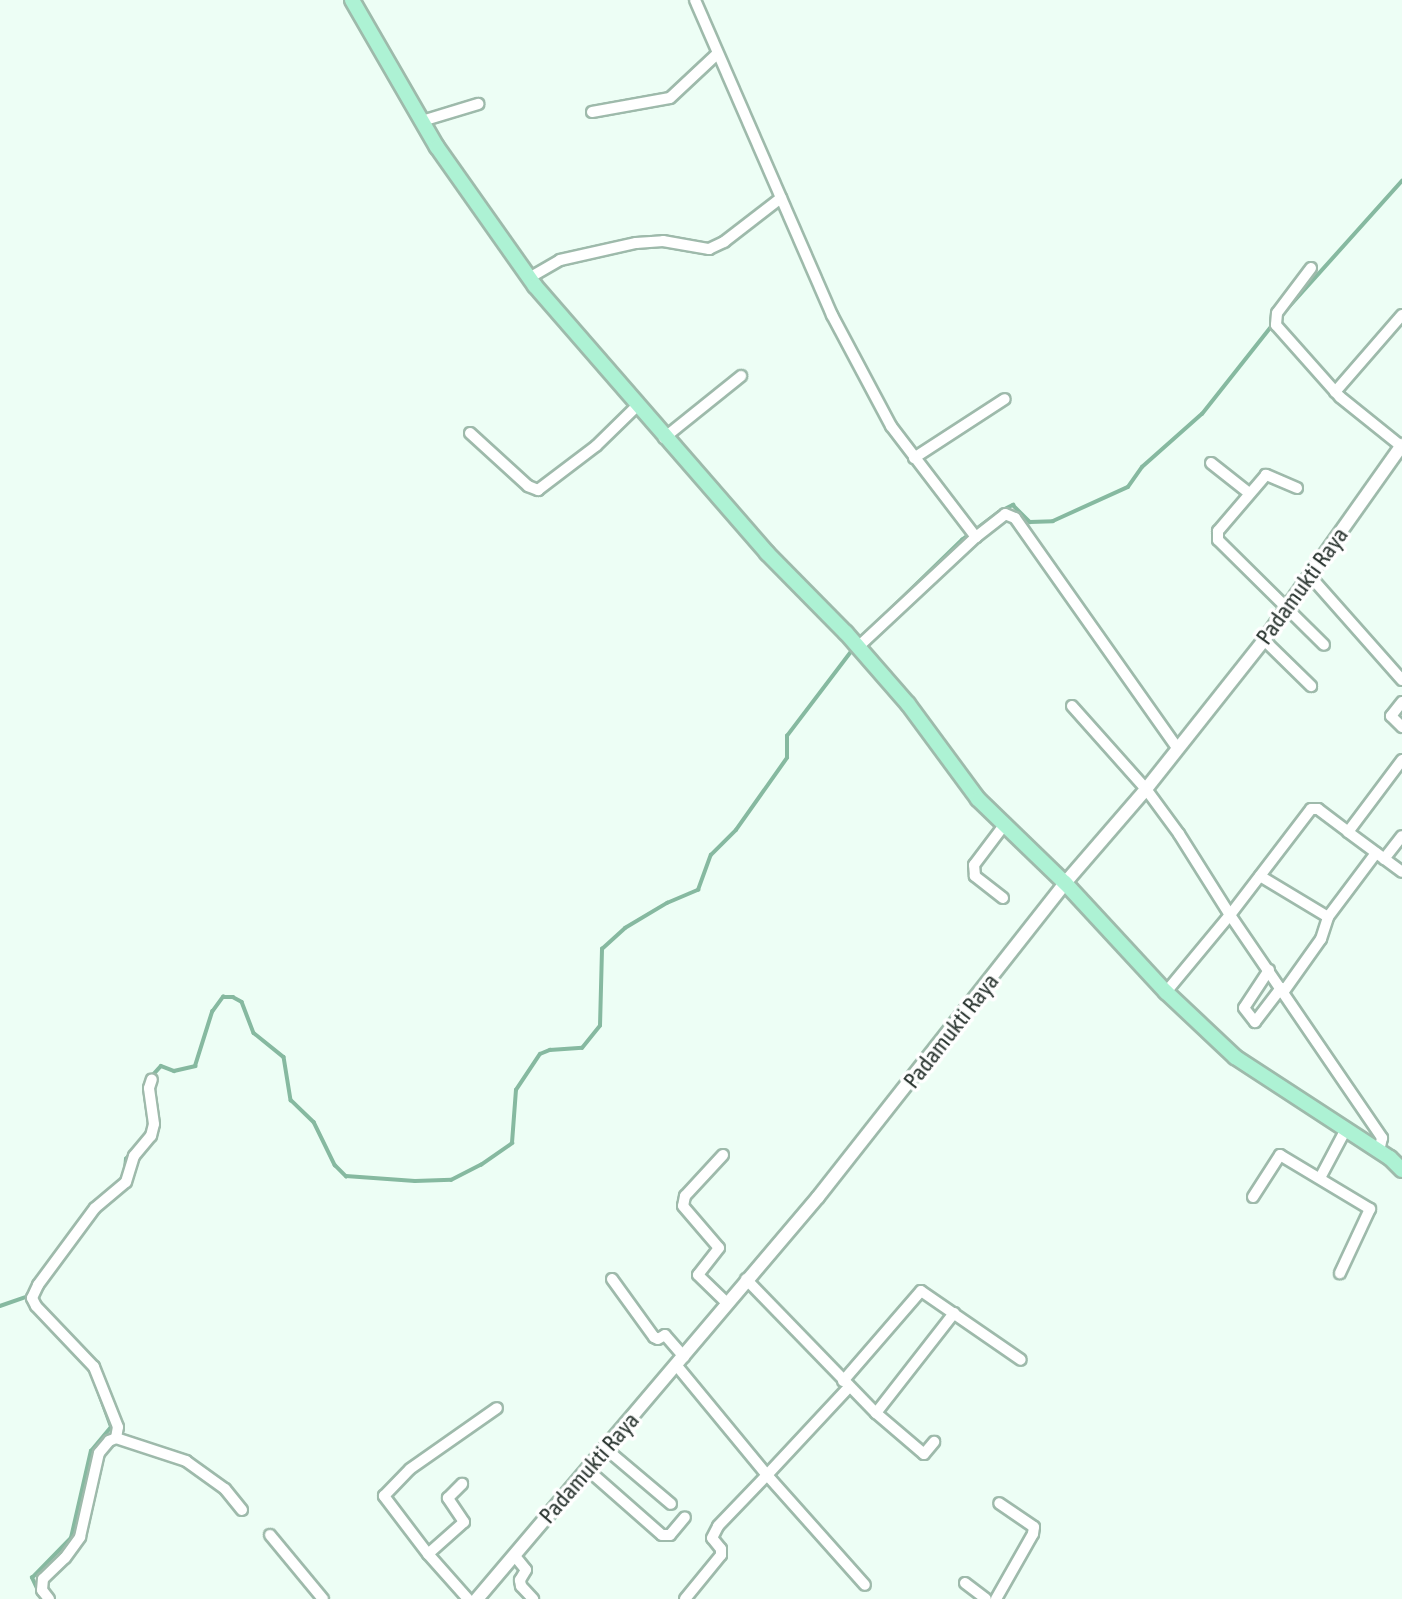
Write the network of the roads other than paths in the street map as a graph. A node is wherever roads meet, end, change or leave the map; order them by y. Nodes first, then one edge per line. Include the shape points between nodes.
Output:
1 (352, 0) edge
2 (695, 0) edge
3 (717, 54) junction
4 (478, 104) dead end
5 (592, 112) dead end
6 (422, 121) junction
7 (781, 198) junction
8 (1311, 268) dead end
9 (529, 278) junction
10 (1402, 315) edge
11 (741, 376) dead end
12 (1335, 392) junction
13 (1005, 399) dead end
14 (637, 406) junction
15 (470, 432) dead end
16 (664, 438) junction
17 (1402, 446) edge
18 (914, 458) junction
19 (1211, 463) dead end
20 (1297, 488) dead end
21 (1249, 493) junction
22 (976, 537) junction
23 (1310, 576) junction
24 (1287, 606) junction
25 (1264, 640) junction
26 (1324, 645) dead end
27 (858, 646) junction
28 (1402, 680) edge
29 (1311, 686) dead end
30 (1402, 702) edge
31 (1072, 706) dead end
32 (1402, 727) edge
33 (1178, 749) junction
34 (1402, 760) edge
35 (1146, 789) junction
36 (1005, 824) junction
37 (1348, 832) junction
38 (1402, 836) edge
39 (1380, 856) junction
40 (1402, 872) edge
41 (1260, 876) junction
42 (1065, 883) junction
43 (1003, 898) dead end
44 (1230, 915) junction
45 (1328, 917) junction
46 (1269, 970) junction
47 (1282, 990) junction
48 (1166, 992) junction
49 (152, 1079) dead end
50 (1345, 1131) junction
51 (1379, 1151) junction
52 (723, 1155) dead end
53 (1402, 1170) edge
54 (1320, 1178) junction
55 (1253, 1198) dead end
56 (1340, 1273) dead end
57 (612, 1279) dead end
58 (746, 1279) junction
59 (727, 1303) junction
60 (954, 1313) junction
61 (1021, 1360) dead end
62 (680, 1362) junction
63 (846, 1384) junction
64 (497, 1408) dead end
65 (876, 1413) junction
66 (116, 1438) junction
67 (934, 1442) dead end
68 (606, 1449) junction
69 (588, 1470) junction
70 (767, 1475) junction
71 (462, 1484) dead end
72 (999, 1503) dead end
73 (671, 1504) dead end
74 (242, 1510) dead end
75 (685, 1517) dead end
76 (270, 1535) dead end
77 (428, 1554) junction
78 (514, 1555) junction
79 (965, 1583) dead end
80 (865, 1586) dead end
81 (49, 1599) edge
82 (323, 1599) edge
83 (468, 1599) edge
84 (477, 1599) edge
85 (533, 1599) edge
86 (685, 1599) edge
87 (986, 1599) edge
88 (996, 1599) edge

1 - 6 main road
2 - 3 street
3 - 5 street via 670,98
3 - 7 street
4 - 6 street
6 - 9 main road
7 - 9 street via 724,243 709,249 663,241 636,243 560,260
7 - 18 street via 832,314 891,426
8 - 12 street via 1278,313 1276,326
9 - 14 main road
10 - 12 street
11 - 16 street
12 - 17 street
13 - 18 street
14 - 15 street via 596,446 538,490
14 - 16 main road
16 - 27 main road via 766,553
17 - 23 street, Padamukti Raya
18 - 22 street
19 - 21 street
20 - 21 street via 1269,474
21 - 24 street via 1218,531 1218,540
22 - 27 street
22 - 33 street via 1005,514 1015,518
23 - 24 street, Padamukti Raya
23 - 28 street
24 - 25 street, Padamukti Raya
24 - 26 street
25 - 29 street
25 - 33 street, Padamukti Raya
27 - 36 main road via 908,704 978,799
30 - 32 street via 1391,716
31 - 35 street
33 - 35 street, Padamukti Raya
34 - 37 street
35 - 42 street, Padamukti Raya
35 - 44 street
36 - 42 main road
36 - 43 street via 974,865 975,876
37 - 39 street
37 - 41 street via 1318,809 1311,809
38 - 39 street
39 - 40 street
39 - 45 street
41 - 44 street
41 - 45 street
42 - 48 main road
42 - 58 street, Padamukti Raya via 836,1175
44 - 46 street
44 - 48 street
45 - 47 street via 1321,939
46 - 47 street
46 - 47 street via 1244,1008 1255,1022
47 - 51 street via 1382,1138
48 - 50 main road via 1235,1057
49 - 66 street via 151,1136 134,1156 126,1182 94,1208 32,1298 94,1367 118,1427
50 - 51 main road
50 - 54 street
51 - 53 main road
52 - 59 street via 685,1196 683,1206 719,1248 698,1275
54 - 55 street via 1280,1155
54 - 56 street via 1371,1210
57 - 62 street via 654,1337 665,1335
58 - 59 street, Padamukti Raya
58 - 63 street
59 - 62 street, Padamukti Raya
60 - 61 street
60 - 63 street via 919,1291
60 - 65 street
62 - 68 street, Padamukti Raya
62 - 70 street
63 - 65 street
63 - 70 street
64 - 77 street via 410,1469 385,1494
65 - 67 street via 925,1454
66 - 74 street via 186,1461 225,1489
66 - 81 street via 99,1453 80,1537 43,1579 42,1590
68 - 69 street, Padamukti Raya
68 - 73 street
69 - 75 street via 662,1535 670,1535
69 - 78 street, Padamukti Raya
70 - 80 street
70 - 86 street via 718,1525 712,1538 721,1555
71 - 77 street via 448,1498 464,1522
72 - 88 street via 1034,1527 1034,1534
76 - 82 street
77 - 83 street
78 - 84 street, Padamukti Raya
78 - 85 street via 527,1570 520,1586
79 - 87 street

